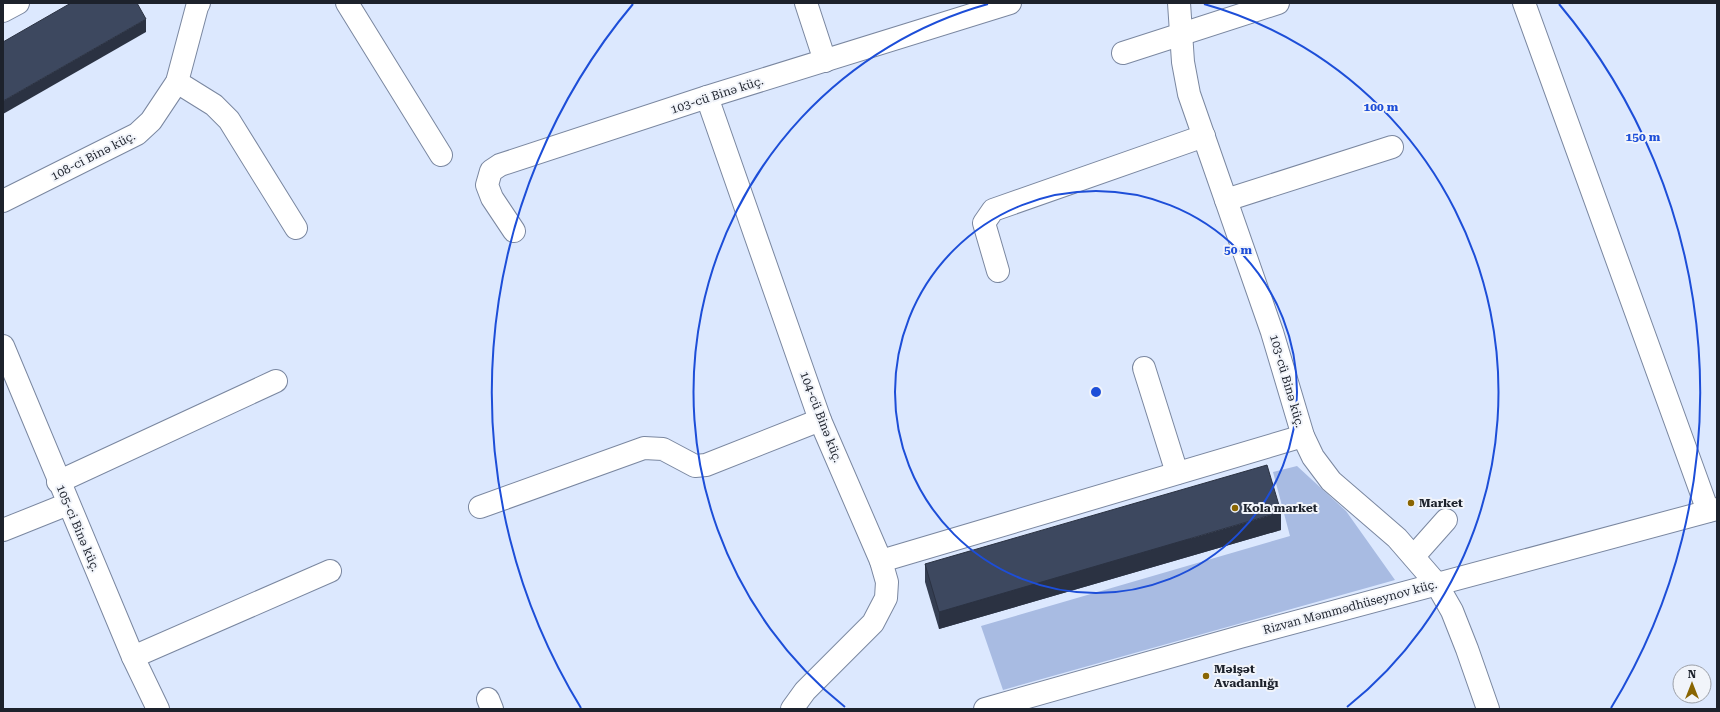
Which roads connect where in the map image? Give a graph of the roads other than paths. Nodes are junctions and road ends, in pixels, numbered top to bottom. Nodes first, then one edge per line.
1 (18, 3) edge
2 (199, 3) edge
3 (347, 3) edge
4 (806, 3) edge
5 (1010, 3) edge
6 (1179, 3) edge
7 (1278, 3) edge
8 (1524, 3) edge
9 (3, 11) edge
10 (1181, 35) junction
11 (1123, 53) dead end
12 (825, 61) junction
13 (177, 82) junction
14 (707, 97) junction
15 (1204, 136) junction
16 (1392, 147) dead end
17 (442, 155) dead end
18 (1226, 200) junction
19 (3, 201) edge
20 (296, 228) dead end
21 (514, 232) dead end
22 (998, 271) dead end
23 (3, 346) edge
24 (1144, 368) dead end
25 (276, 381) dead end
26 (820, 420) junction
27 (1303, 436) junction
28 (1177, 473) junction
29 (58, 482) junction
30 (68, 504) junction
31 (480, 507) dead end
32 (1713, 510) edge
33 (1446, 520) dead end
34 (3, 530) edge
35 (1414, 556) junction
36 (881, 561) junction
37 (330, 571) dead end
38 (1436, 583) junction
39 (133, 657) junction
40 (158, 709) edge
41 (792, 709) edge
42 (987, 709) edge
43 (1488, 709) edge

1 - 9 street
2 - 13 street, 108-ci Binə küç.
3 - 17 street
4 - 12 street
5 - 12 street, 103-cü Binə küç.
6 - 10 street, 103-cü Binə küç.
7 - 10 street
8 - 32 street
10 - 11 street
10 - 15 street, 103-cü Binə küç.
12 - 14 street, 103-cü Binə küç.
13 - 19 street, 108-ci Binə küç.
13 - 20 street
14 - 21 street, 103-cü Binə küç.
14 - 26 street, 104-cü Binə küç.
15 - 18 street, 103-cü Binə küç.
15 - 22 street
16 - 18 street
18 - 27 street, 103-cü Binə küç.
23 - 29 street, 105-ci Binə küç.
24 - 28 street
25 - 29 street
26 - 31 street
26 - 36 street, 104-cü Binə küç.
27 - 28 street
27 - 35 street, 103-cü Binə küç.
28 - 36 street
29 - 30 street, 105-ci Binə küç.
30 - 34 street
30 - 39 street, 105-ci Binə küç.
32 - 38 street, Rizvan Məmmədhüseynov küç.
33 - 35 street
35 - 38 street, 103-cü Binə küç.
36 - 41 street, 104-cü Binə küç.
37 - 39 street
38 - 42 street, Rizvan Məmmədhüseynov küç.
38 - 43 street, 103-cü Binə küç.
39 - 40 street, 105-ci Binə küç.

